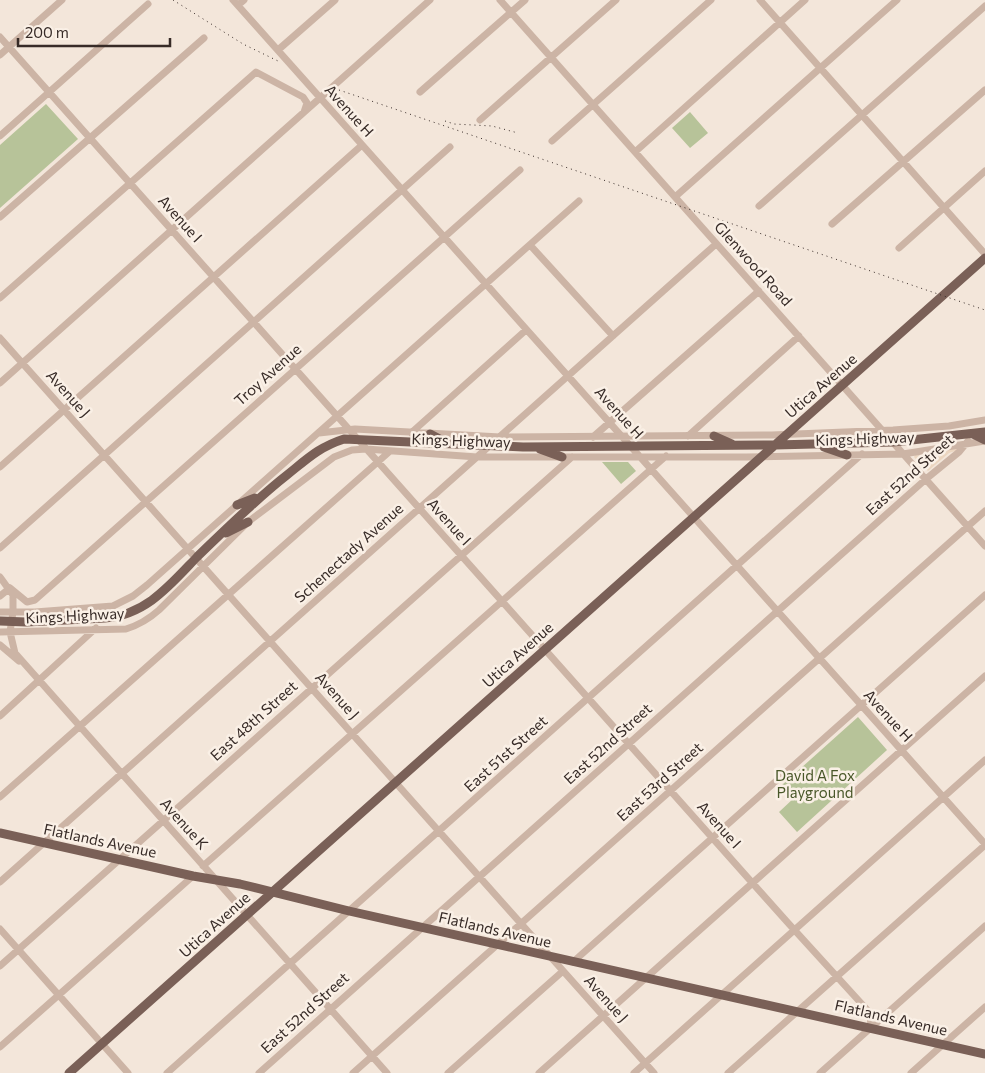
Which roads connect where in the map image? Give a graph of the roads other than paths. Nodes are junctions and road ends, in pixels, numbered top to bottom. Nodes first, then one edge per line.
1 (62, 0) edge
2 (244, 0) edge
3 (335, 0) edge
4 (430, 0) edge
5 (500, 0) edge
6 (525, 0) edge
7 (616, 0) edge
8 (711, 0) edge
9 (760, 0) edge
10 (805, 0) edge
11 (897, 0) edge
12 (235, 3) edge
13 (148, 4) dead end
14 (985, 6) edge
15 (511, 13) junction
16 (780, 23) junction
17 (0, 37) edge
18 (204, 38) dead end
19 (9, 47) junction
20 (278, 50) junction
21 (0, 55) edge
22 (551, 58) junction
23 (820, 68) junction
24 (297, 85) junction
25 (985, 90) edge
26 (49, 92) junction
27 (420, 92) dead end
28 (320, 99) junction
29 (593, 105) junction
30 (304, 112) junction
31 (862, 115) junction
32 (480, 120) dead end
33 (0, 136) edge
34 (89, 138) junction
35 (552, 141) dead end
36 (362, 145) junction
37 (450, 147) dead end
38 (635, 152) junction
39 (904, 162) junction
40 (520, 170) dead end
41 (985, 171) edge
42 (130, 183) junction
43 (402, 190) junction
44 (675, 197) junction
45 (579, 201) dead end
46 (759, 206) dead end
47 (944, 207) junction
48 (0, 217) edge
49 (832, 224) dead end
50 (172, 230) junction
51 (444, 237) junction
52 (716, 244) junction
53 (530, 245) junction
54 (899, 248) dead end
55 (985, 254) edge
56 (985, 258) edge
57 (214, 277) junction
58 (486, 284) junction
59 (759, 291) junction
60 (0, 298) edge
61 (254, 322) junction
62 (526, 330) junction
63 (613, 336) junction
64 (799, 336) junction
65 (0, 338) edge
66 (22, 363) junction
67 (296, 369) junction
68 (568, 377) junction
69 (0, 382) edge
70 (842, 385) junction
71 (64, 410) junction
72 (337, 416) junction
73 (985, 420) edge
74 (609, 423) junction
75 (349, 430) junction
76 (883, 431) junction
77 (411, 432) junction
78 (985, 432) edge
79 (318, 433) junction
80 (430, 434) junction
81 (787, 434) junction
82 (973, 434) junction
83 (688, 436) junction
84 (714, 436) junction
85 (500, 437) junction
86 (593, 437) junction
87 (621, 437) junction
88 (357, 439) junction
89 (985, 440) edge
90 (893, 442) junction
91 (966, 443) junction
92 (816, 444) junction
93 (449, 445) junction
94 (734, 445) junction
95 (775, 445) junction
96 (490, 446) junction
97 (630, 446) junction
98 (532, 447) junction
99 (366, 449) junction
100 (389, 452) junction
101 (862, 454) junction
102 (903, 454) junction
103 (104, 455) junction
104 (847, 455) junction
105 (638, 456) junction
106 (666, 456) junction
107 (762, 456) junction
108 (477, 457) junction
109 (567, 457) junction
110 (378, 462) junction
111 (0, 467) edge
112 (650, 469) junction
113 (926, 479) junction
114 (262, 495) junction
115 (146, 502) junction
116 (237, 505) junction
117 (419, 509) junction
118 (985, 511) edge
119 (693, 518) junction
120 (248, 522) junction
121 (968, 526) junction
122 (219, 536) junction
123 (985, 546) edge
124 (0, 548) edge
125 (187, 549) junction
126 (461, 556) junction
127 (196, 559) junction
128 (203, 566) junction
129 (737, 567) junction
130 (0, 577) edge
131 (10, 588) junction
132 (228, 594) junction
133 (985, 595) edge
134 (0, 596) edge
135 (35, 600) junction
136 (501, 601) junction
137 (0, 612) edge
138 (35, 612) junction
139 (777, 612) junction
140 (12, 617) junction
141 (0, 621) edge
142 (96, 628) junction
143 (0, 632) edge
144 (10, 632) junction
145 (270, 642) junction
146 (0, 646) edge
147 (545, 650) junction
148 (819, 659) junction
149 (25, 665) junction
150 (985, 676) edge
151 (39, 682) junction
152 (312, 689) junction
153 (588, 699) junction
154 (861, 706) junction
155 (0, 716) edge
156 (79, 727) junction
157 (352, 734) junction
158 (628, 744) junction
159 (901, 751) junction
160 (985, 760) edge
161 (121, 774) junction
162 (395, 783) junction
163 (670, 791) junction
164 (0, 798) edge
165 (943, 798) junction
166 (163, 821) junction
167 (439, 832) junction
168 (0, 833) edge
169 (712, 838) junction
170 (44, 843) junction
171 (985, 844) edge
172 (120, 860) junction
173 (203, 866) junction
174 (193, 876) junction
175 (479, 877) junction
176 (215, 879) junction
177 (0, 882) edge
178 (752, 883) junction
179 (271, 893) junction
180 (349, 911) junction
181 (246, 916) junction
182 (521, 924) junction
183 (985, 926) edge
184 (422, 928) junction
185 (0, 929) edge
186 (794, 930) junction
187 (498, 944) junction
188 (18, 950) junction
189 (549, 956) junction
190 (573, 962) junction
191 (290, 964) junction
192 (0, 966) edge
193 (562, 971) junction
194 (837, 977) junction
195 (646, 978) junction
196 (59, 995) junction
197 (721, 995) junction
198 (985, 1007) edge
199 (330, 1009) junction
200 (798, 1011) junction
201 (603, 1016) junction
202 (871, 1028) junction
203 (102, 1044) junction
204 (944, 1044) junction
205 (0, 1047) edge
206 (985, 1054) edge
207 (372, 1056) junction
208 (645, 1063) junction
209 (69, 1073) edge
210 (128, 1073) edge
211 (167, 1073) edge
212 (259, 1073) edge
213 (353, 1073) edge
214 (387, 1073) edge
215 (448, 1073) edge
216 (539, 1073) edge
217 (634, 1073) edge
218 (654, 1073) edge
219 (728, 1073) edge
220 (820, 1073) edge
221 (911, 1073) edge

1 - 19 street
2 - 12 street
3 - 20 street
4 - 28 street
5 - 15 street, Glenwood Road
6 - 15 street
7 - 22 street
8 - 29 street
9 - 16 street
10 - 16 street
11 - 23 street
12 - 20 street, Avenue H
13 - 26 street
14 - 31 street
15 - 22 street, Glenwood Road
15 - 27 street
16 - 23 street
16 - 38 street
17 - 19 street, Avenue I
18 - 34 street
19 - 21 street
19 - 26 street, Avenue I
20 - 24 street, Avenue H
22 - 29 street, Glenwood Road
22 - 32 street
23 - 31 street
23 - 44 street
24 - 28 street, Avenue H
24 - 30 street
24 - 42 street
25 - 39 street
26 - 33 street
26 - 34 street, Avenue I
28 - 30 street
28 - 36 street, Avenue H
29 - 35 street
29 - 38 street, Glenwood Road
30 - 50 street
31 - 39 street
31 - 46 street
34 - 42 street, Avenue I
34 - 48 street
36 - 43 street, Avenue H
36 - 57 street
37 - 43 street
38 - 44 street, Glenwood Road
39 - 47 street
39 - 49 street
40 - 51 street, Troy Avenue
41 - 47 street
42 - 50 street, Avenue I
42 - 60 street
43 - 51 street, Avenue H
43 - 61 street
44 - 52 street, Glenwood Road
45 - 53 street
47 - 54 street
47 - 55 street
50 - 57 street, Avenue I
50 - 66 street
51 - 58 street, Avenue H
51 - 67 street, Troy Avenue
52 - 59 street, Glenwood Road
52 - 63 street, Schenectady Avenue
53 - 58 street
53 - 63 street
56 - 70 main road, Utica Avenue
57 - 61 street, Avenue I
57 - 71 street
58 - 62 street, Avenue H
58 - 72 street
59 - 64 street, Glenwood Road
59 - 74 street
61 - 67 street, Avenue I
61 - 103 street
62 - 68 street, Avenue H
62 - 77 street
63 - 68 street, Schenectady Avenue
64 - 70 street, Glenwood Road
64 - 83 street
65 - 66 street, Avenue J
66 - 69 street
66 - 71 street, Avenue J
67 - 72 street, Avenue I
67 - 115 street, Troy Avenue
68 - 74 street, Avenue H
68 - 85 street, Schenectady Avenue
70 - 76 street, Glenwood Road
70 - 81 main road, Utica Avenue
71 - 103 street, Avenue J
71 - 111 street
72 - 75 street, Avenue I
72 - 79 street
73 - 76 street, Kings Highway
74 - 86 street
74 - 87 street, Avenue H
75 - 77 street, Kings Highway
75 - 79 street, Kings Highway
75 - 88 street, Avenue I
76 - 81 street, Kings Highway
76 - 90 street, Glenwood Road
77 - 80 street, Kings Highway
78 - 82 main road, Kings Highway
79 - 116 street, Kings Highway
80 - 85 street, Kings Highway
80 - 93 main road
81 - 84 street, Kings Highway
81 - 95 main road, Utica Avenue
82 - 89 main road
82 - 90 main road, Kings Highway
82 - 91 street, East 52nd Street
83 - 84 street, Kings Highway
83 - 87 street, Kings Highway
84 - 94 main road
85 - 86 street, Kings Highway
85 - 96 street, Schenectady Avenue
86 - 87 street, Kings Highway
87 - 97 street, Avenue H
88 - 93 main road, Kings Highway
88 - 99 street, Avenue I
88 - 114 main road, Kings Highway
89 - 91 street, Kings Highway
90 - 92 main road, Kings Highway
90 - 102 street, Glenwood Road
91 - 102 street, Kings Highway
91 - 113 street, East 52nd Street
92 - 95 main road, Kings Highway
92 - 104 main road
93 - 96 main road, Kings Highway
94 - 95 main road, Kings Highway
94 - 97 main road, Kings Highway
95 - 107 main road, Utica Avenue
96 - 98 main road, Kings Highway
96 - 108 street, Schenectady Avenue
97 - 98 main road, Kings Highway
97 - 105 street, Avenue H
98 - 109 main road
99 - 100 street, Kings Highway
99 - 110 street, Avenue I
99 - 120 street, Kings Highway
100 - 108 street, Kings Highway
100 - 110 street
101 - 102 street, Kings Highway
101 - 104 street, Kings Highway
101 - 129 street, East 51st Street
102 - 113 street, Glenwood Road
103 - 115 street, Avenue J
103 - 124 street
104 - 107 street, Kings Highway
105 - 106 street, Kings Highway
105 - 109 street, Kings Highway
105 - 112 street, Avenue H
106 - 107 street, Kings Highway
106 - 112 street
107 - 119 main road, Utica Avenue
108 - 109 street, Kings Highway
108 - 117 street, Schenectady Avenue
109 - 126 street, East 48th Street
110 - 117 street, Avenue I
110 - 132 street
112 - 119 street, Avenue H
112 - 136 street
113 - 121 street, Glenwood Road
113 - 139 street, East 52nd Street
114 - 116 main road
114 - 122 main road, Kings Highway
115 - 125 street, Avenue J
115 - 135 street, Troy Avenue
116 - 125 street, Kings Highway
117 - 126 street, Avenue I
117 - 145 street, Schenectady Avenue
118 - 121 street, East 53rd Street
119 - 129 street, Avenue H
119 - 147 main road, Utica Avenue
120 - 122 main road
120 - 128 street, Kings Highway
121 - 123 street, Glenwood Road
121 - 148 street, East 53rd Street
122 - 127 main road, Kings Highway
125 - 127 street, Avenue J
125 - 138 street, Kings Highway
126 - 136 street, Avenue I
126 - 152 street, East 48th Street
127 - 128 street, Avenue J
127 - 140 main road, Kings Highway
128 - 132 street, Avenue J
128 - 142 street, Kings Highway
129 - 139 street, Avenue H
129 - 153 street, East 51st Street
130 - 131 street
131 - 134 street
131 - 135 street
131 - 140 street, Avenue K
132 - 145 street, Avenue J
132 - 156 street
133 - 154 street
135 - 138 street
136 - 147 street, Avenue I
136 - 157 street
137 - 140 street, Kings Highway
138 - 140 street, Kings Highway
139 - 148 street, Avenue H
139 - 158 street, East 52nd Street
140 - 141 main road, Kings Highway
140 - 144 street, Avenue K
142 - 144 street, Kings Highway
142 - 151 street
143 - 144 street, Kings Highway
144 - 149 street, Avenue K
145 - 152 street, Avenue J
145 - 161 street, Schenectady Avenue
146 - 149 street
147 - 153 street, Avenue I
147 - 162 main road, Utica Avenue
148 - 154 street, Avenue H
148 - 163 street, East 53rd Street
149 - 151 street, Avenue K
150 - 159 street
151 - 155 street
151 - 156 street, Avenue K
152 - 157 street, Avenue J
152 - 166 street, East 48th Street
153 - 158 street, Avenue I
153 - 167 street, East 51st Street
154 - 159 street, Avenue H
154 - 169 street
156 - 161 street, Avenue K
156 - 164 street
157 - 162 street, Avenue J
157 - 173 street
158 - 163 street, Avenue I
158 - 175 street, East 52nd Street
159 - 165 street, Avenue H
159 - 178 street
160 - 165 street
161 - 166 street, Avenue K
161 - 170 street, Schenectady Avenue
162 - 167 street, Avenue J
162 - 179 main road, Utica Avenue
163 - 169 street, Avenue I
163 - 182 street, East 53rd Street
165 - 171 street, Avenue H
165 - 186 street
166 - 172 street, East 48th Street
166 - 173 street, Avenue K
167 - 175 street, Avenue J
167 - 180 street, East 51st Street
168 - 170 main road, Flatlands Avenue
169 - 178 street, Avenue I
169 - 190 street
170 - 172 main road, Flatlands Avenue
170 - 177 street, Schenectady Avenue
171 - 194 street
172 - 174 main road, Flatlands Avenue
172 - 188 street, East 48th Street
173 - 176 street, Avenue K
174 - 176 main road, Flatlands Avenue
174 - 196 street
175 - 182 street, Avenue J
175 - 184 street, East 52nd Street
176 - 179 main road, Flatlands Avenue
176 - 181 street, Avenue K
178 - 186 street, Avenue I
178 - 195 street
179 - 180 main road, Flatlands Avenue
179 - 181 main road, Utica Avenue
180 - 184 main road, Flatlands Avenue
180 - 191 street, East 51st Street
181 - 191 street, Avenue K
181 - 203 main road, Utica Avenue
182 - 187 street, East 53rd Street
182 - 189 street, Avenue J
183 - 202 street
184 - 187 main road, Flatlands Avenue
184 - 199 street, East 52nd Street
185 - 188 street
186 - 194 street, Avenue I
186 - 197 street
187 - 189 main road, Flatlands Avenue
187 - 207 street, East 53rd Street
188 - 192 street, East 48th Street
188 - 196 street
189 - 190 main road, Flatlands Avenue
189 - 193 street, Avenue J
190 - 195 main road, Flatlands Avenue
191 - 199 street, Avenue K
191 - 211 street, East 51st Street
193 - 201 street, Avenue J
193 - 215 street
194 - 200 street
194 - 202 street, Avenue I
195 - 197 main road, Flatlands Avenue
195 - 201 street
196 - 203 street
196 - 205 street
197 - 200 main road, Flatlands Avenue
197 - 208 street
198 - 204 street
199 - 207 street, Avenue K
199 - 212 street, East 52nd Street
200 - 202 main road, Flatlands Avenue
200 - 219 street
201 - 208 street, Avenue J
201 - 216 street
202 - 204 main road, Flatlands Avenue
202 - 220 street
203 - 209 main road, Utica Avenue
203 - 210 street
204 - 206 main road, Flatlands Avenue
204 - 221 street
207 - 213 street, East 53rd Street
207 - 214 street, Avenue K
208 - 217 street
208 - 218 street, Avenue J

